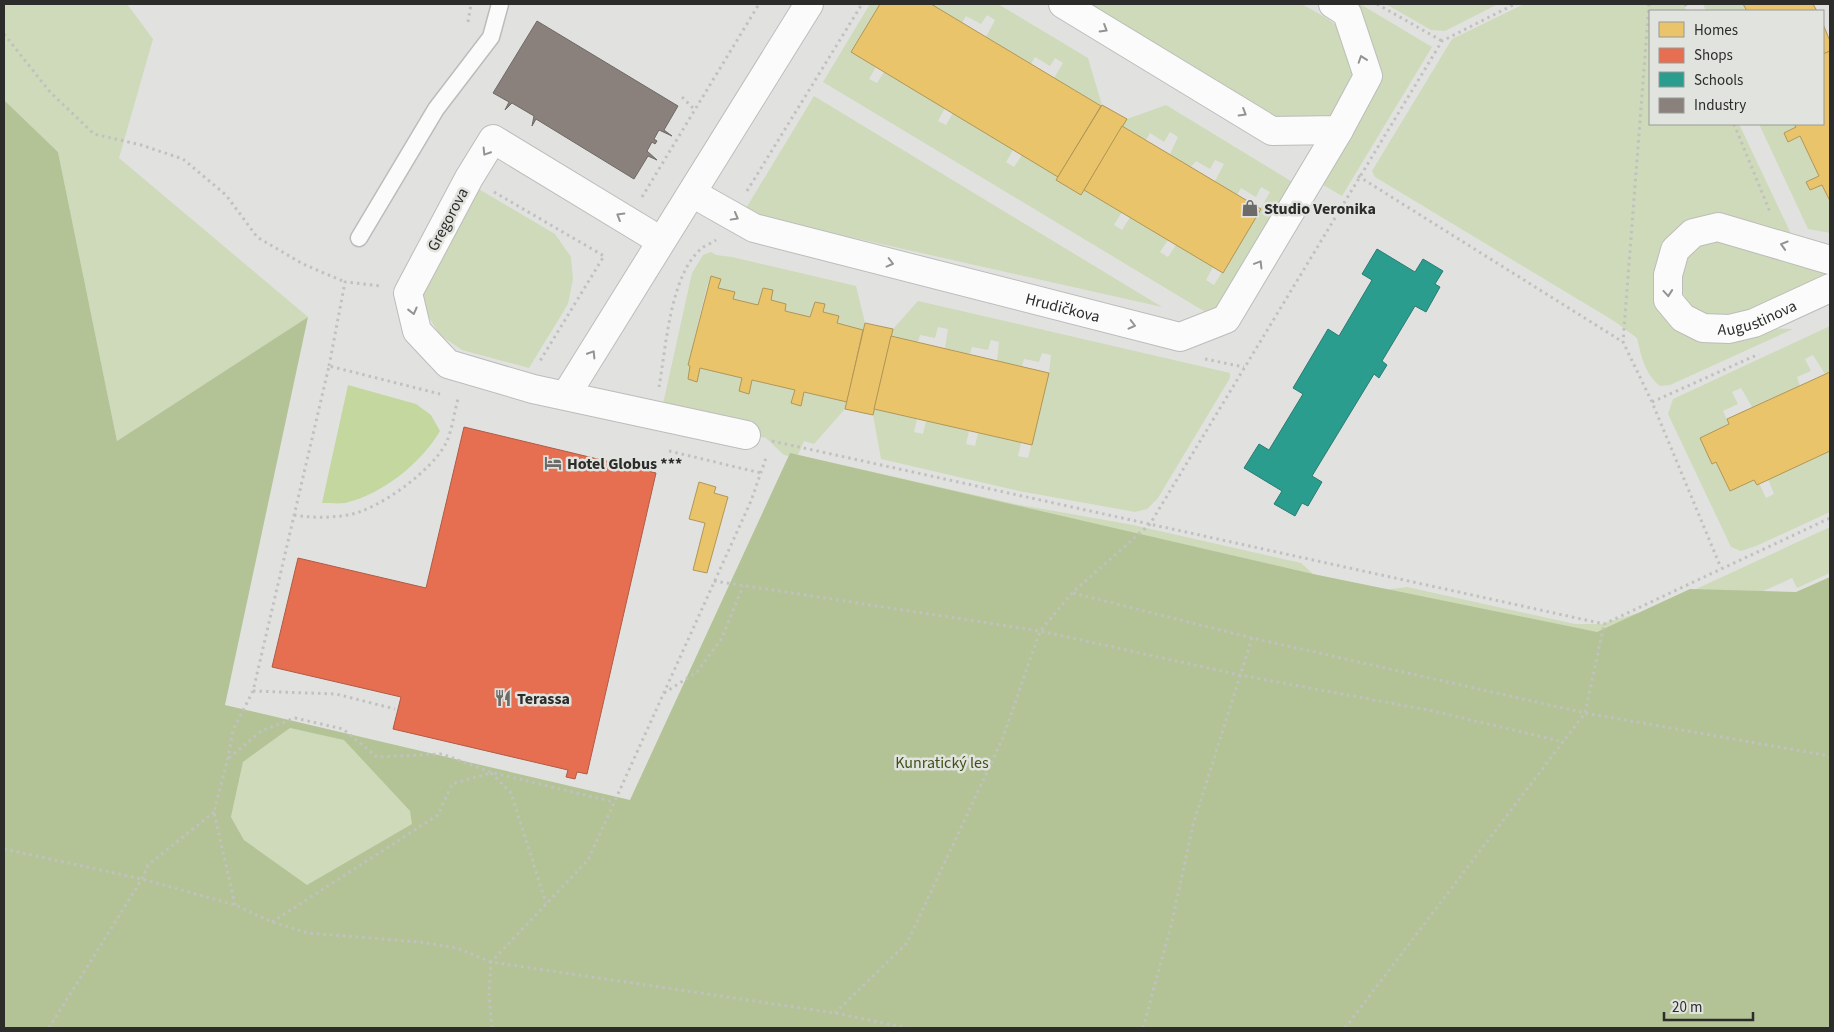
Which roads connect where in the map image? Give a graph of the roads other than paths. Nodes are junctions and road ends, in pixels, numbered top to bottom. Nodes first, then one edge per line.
1 (500, 4) edge
2 (809, 4) edge
3 (1063, 4) edge
4 (1332, 4) edge
5 (1339, 130) junction
6 (692, 194) junction
7 (359, 238) dead end
8 (662, 241) junction
9 (1830, 260) edge
10 (1830, 288) edge
11 (566, 395) junction
12 (746, 435) dead end

1 - 7 lane
2 - 6 street
3 -> 5 street
5 -> 4 street, Hrudičkova
6 -> 5 street, Hrudičkova
6 - 8 street
11 -> 8 street
8 -> 11 street, Gregorova
9 -> 10 street, Augustinova
11 - 12 street, Gregorova

